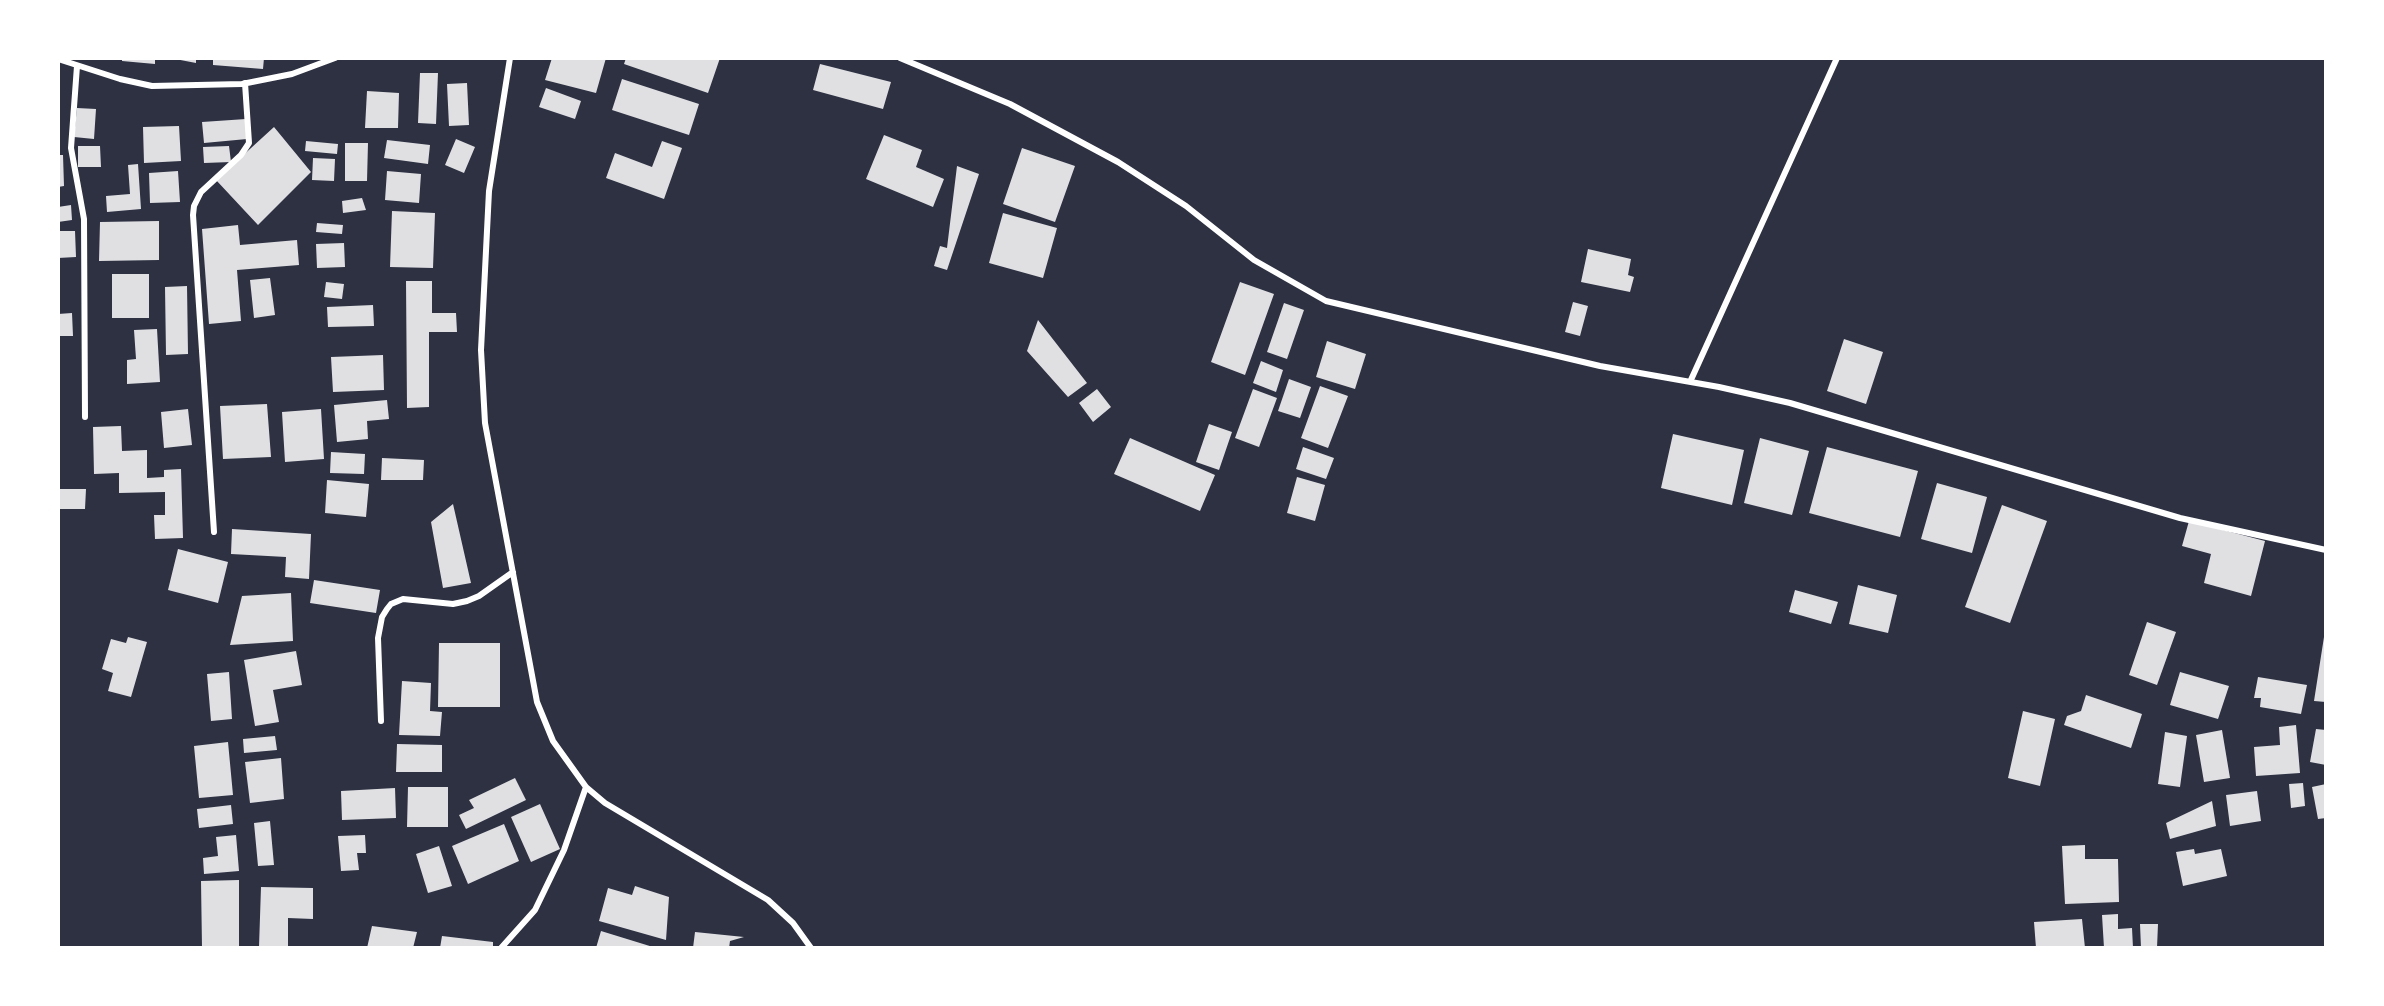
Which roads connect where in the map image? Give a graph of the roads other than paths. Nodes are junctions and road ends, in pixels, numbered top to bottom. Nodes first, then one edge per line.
1 (334, 58) edge
2 (510, 58) edge
3 (900, 58) edge
4 (1837, 58) edge
5 (58, 59) edge
6 (77, 66) junction
7 (245, 83) junction
8 (1690, 382) junction
9 (86, 417) dead end
10 (214, 532) dead end
11 (2325, 550) edge
12 (513, 572) junction
13 (381, 720) dead end
14 (586, 787) junction
15 (501, 948) edge
16 (811, 948) edge

1 - 7 street
2 - 12 street
3 - 8 street
4 - 8 street
5 - 6 street
6 - 7 street
6 - 9 street
7 - 10 street
8 - 11 street
12 - 13 street
12 - 14 street
14 - 15 street
14 - 16 street

